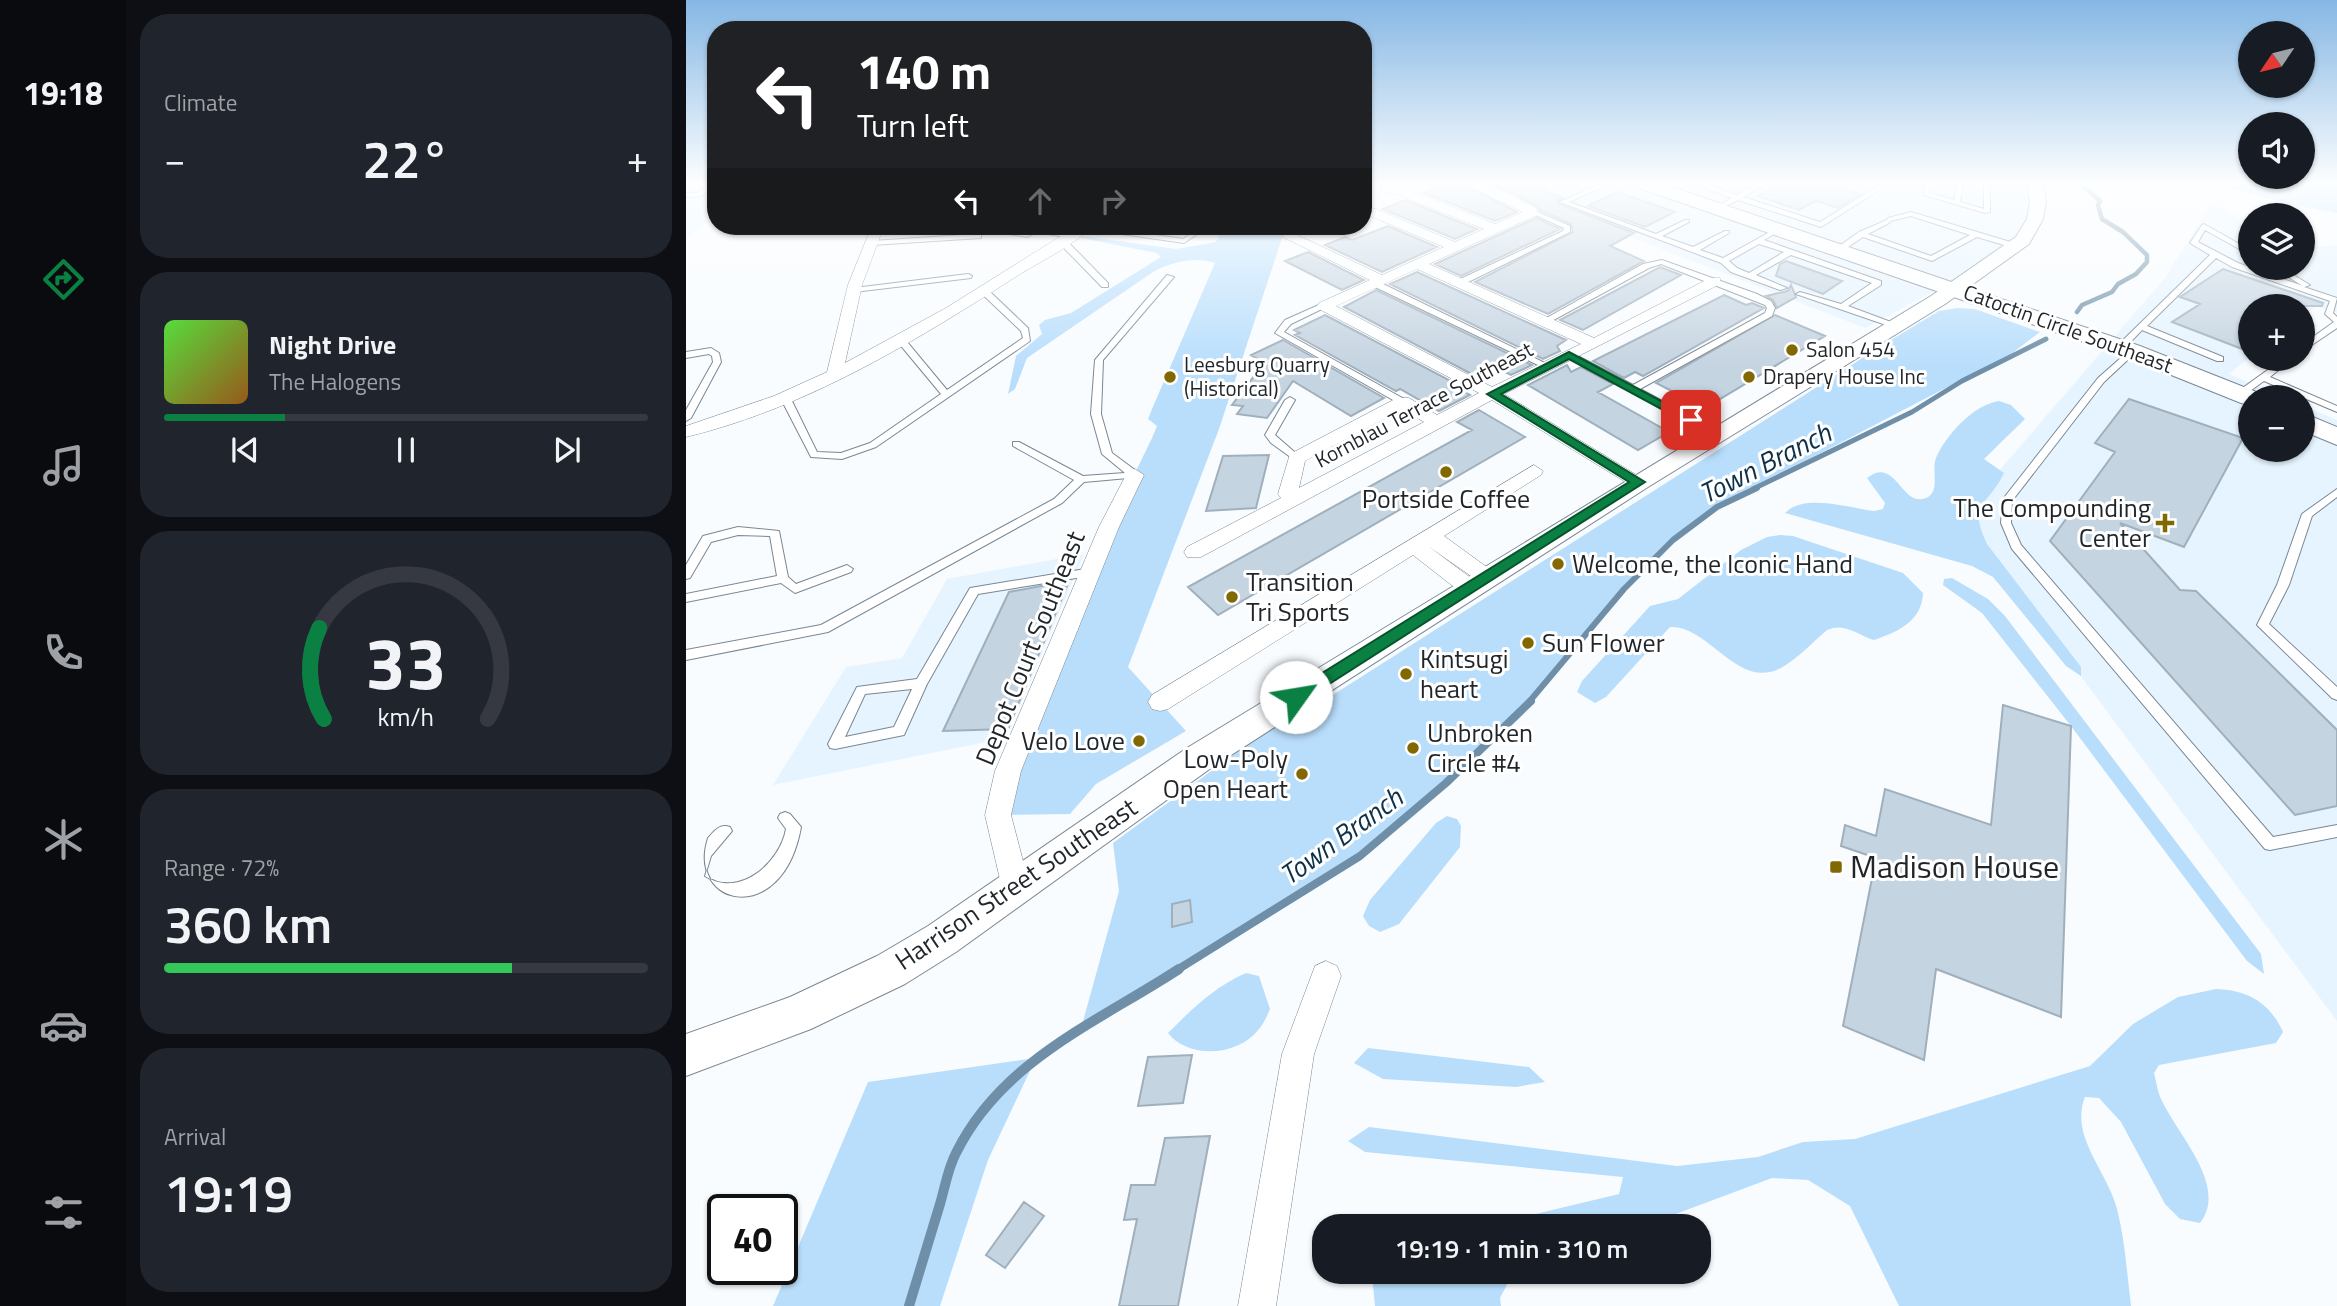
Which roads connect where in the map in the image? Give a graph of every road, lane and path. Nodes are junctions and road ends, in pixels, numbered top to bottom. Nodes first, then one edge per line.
1 (871, 245) edge
2 (1054, 245) edge
3 (1084, 245) edge
4 (1306, 245) edge
5 (1450, 245) edge
6 (1460, 245) edge
7 (1539, 245) edge
8 (1681, 245) edge
9 (1703, 245) edge
10 (1752, 245) edge
11 (1770, 245) edge
12 (1827, 245) edge
13 (1847, 245) edge
14 (1893, 245) edge
15 (1957, 245) edge
16 (2011, 245) edge
17 (2198, 245) edge
18 (2014, 246) joint
19 (1455, 247) junction
20 (1839, 249) junction
21 (1694, 250) junction
22 (1790, 252) junction
23 (2215, 254) junction
24 (1724, 261) junction
25 (1417, 264) junction
26 (1754, 274) junction
27 (968, 276) dead end
28 (1170, 277) dead end
29 (2298, 280) edge
30 (1715, 281) junction
31 (1378, 282) junction
32 (1459, 283) junction
33 (1105, 285) dead end
34 (1784, 287) dead end
35 (983, 289) junction
36 (1955, 289) junction
37 (854, 290) junction
38 (2334, 300) junction
39 (1324, 306) junction
40 (1843, 306) junction
41 (1545, 321) junction
42 (2337, 323) edge
43 (1895, 326) junction
44 (2141, 327) junction
45 (900, 339) junction
46 (2315, 339) edge
47 (1594, 344) junction
48 (2127, 349) junction
49 (686, 355) edge
50 (1569, 355) junction
51 (2220, 359) dead end
52 (1545, 365) junction
53 (2271, 371) edge
54 (835, 374) junction
55 (2263, 377) junction
56 (2255, 385) edge
57 (1633, 389) junction
58 (2238, 393) edge
59 (1493, 394) junction
60 (946, 395) junction
61 (785, 397) junction
62 (1290, 400) dead end
63 (1403, 402) junction
64 (2337, 409) edge
65 (686, 418) edge
66 (1691, 420) dead end
67 (1438, 423) junction
68 (2315, 427) edge
69 (686, 432) edge
70 (2337, 437) edge
71 (1016, 444) dead end
72 (1297, 457) junction
73 (1534, 471) dead end
74 (1135, 475) junction
75 (1081, 479) junction
76 (1639, 482) junction
77 (2337, 492) edge
78 (1292, 501) junction
79 (1421, 540) junction
80 (1194, 552) dead end
81 (847, 569) dead end
82 (1091, 572) junction
83 (686, 575) edge
84 (783, 579) junction
85 (1480, 583) junction
86 (686, 598) edge
87 (686, 655) edge
88 (921, 683) junction
89 (2337, 695) edge
90 (1160, 702) dead end
91 (785, 817) dead end
92 (725, 831) dead end
93 (2337, 831) edge
94 (1016, 888) junction
95 (1326, 976) dead end
96 (686, 1055) edge
97 (1257, 1306) edge

1 - 37 street
2 - 35 street
3 - 33 lane
4 - 31 street
5 - 19 street
6 - 19 street
7 - 32 lane
8 - 21 lane
9 - 21 lane
10 - 24 lane
11 - 22 lane
12 - 20 main road, Catoctin Circle Southeast
13 - 20 lane
14 - 15 lane
16 - 18 lane
17 - 23 lane
18 - 36 street, Harrison Street Southeast
19 - 25 street
20 - 36 main road, Catoctin Circle Southeast
21 - 24 lane
22 - 26 lane
22 - 40 lane
23 - 38 lane
23 - 44 lane
24 - 26 lane
25 - 31 street
25 - 32 street
26 - 34 lane
27 - 37 lane
28 - 74 lane
29 - 38 lane
30 - 41 lane
30 - 47 street, Kornblau Terrace Southeast
30 - 57 lane
31 - 39 street
31 - 52 lane
32 - 41 street
35 - 45 street
35 - 60 lane
36 - 43 street, Harrison Street Southeast
36 - 48 main road, Catoctin Circle Southeast
37 - 54 street
38 - 42 lane
39 - 59 street
39 - 63 lane
40 - 40 lane
40 - 43 lane
41 - 47 street
42 - 46 lane
43 - 76 street, Harrison Street Southeast
44 - 48 lane
44 - 51 lane
45 - 54 street
45 - 60 lane
47 - 50 street, Kornblau Terrace Southeast
48 - 58 main road, Catoctin Circle Southeast
48 - 93 lane
49 - 65 lane
50 - 52 street, Kornblau Terrace Southeast
50 - 57 lane
52 - 59 street, Kornblau Terrace Southeast
53 - 55 lane
54 - 61 street
55 - 56 lane
55 - 64 lane
57 - 66 lane
59 - 67 street, Kornblau Terrace Southeast
59 - 76 street
60 - 61 lane
61 - 69 street
62 - 72 lane
63 - 67 street
63 - 72 street
67 - 78 street, Kornblau Terrace Southeast
68 - 70 main road
71 - 75 lane
72 - 78 street
73 - 79 street
74 - 75 lane
74 - 82 street, Depot Court Southeast
75 - 87 lane
76 - 85 street, Harrison Street Southeast
77 - 89 lane
78 - 80 street, Kornblau Terrace Southeast
79 - 85 street
79 - 90 street
81 - 84 lane
82 - 88 lane
82 - 94 street, Depot Court Southeast
83 - 84 lane
84 - 86 lane
85 - 94 street, Harrison Street Southeast
88 - 88 lane
91 - 92 lane
94 - 96 street, Harrison Street Southeast
95 - 97 street

